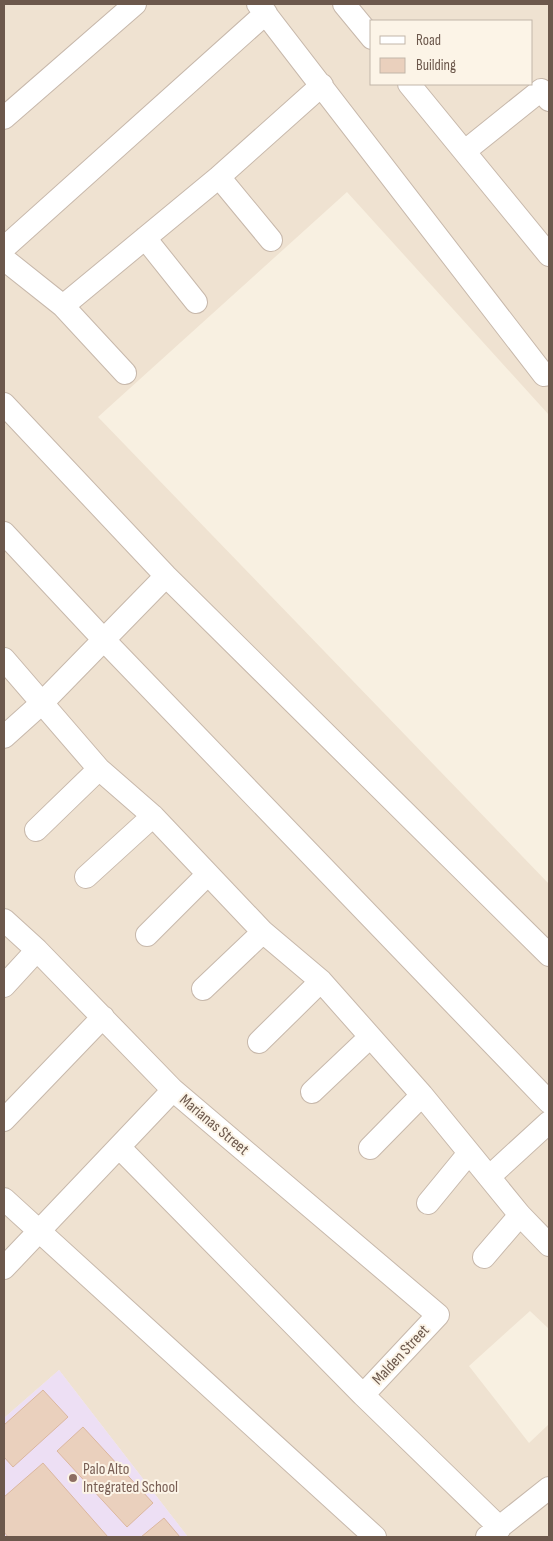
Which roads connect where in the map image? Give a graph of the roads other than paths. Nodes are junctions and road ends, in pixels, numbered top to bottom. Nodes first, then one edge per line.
1 (135, 4) edge
2 (344, 4) edge
3 (262, 9) edge
4 (370, 36) edge
5 (322, 85) junction
6 (410, 85) edge
7 (547, 92) edge
8 (4, 118) edge
9 (465, 152) junction
10 (219, 177) junction
11 (145, 238) junction
12 (271, 240) dead end
13 (4, 248) edge
14 (549, 255) edge
15 (4, 259) edge
16 (196, 302) dead end
17 (63, 306) junction
18 (125, 373) dead end
19 (544, 375) dead end
20 (4, 404) edge
21 (4, 533) edge
22 (166, 576) junction
23 (104, 640) junction
24 (4, 659) edge
25 (43, 702) junction
26 (4, 737) edge
27 (100, 768) junction
28 (153, 816) junction
29 (36, 830) dead end
30 (208, 874) junction
31 (86, 876) dead end
32 (4, 920) edge
33 (262, 932) junction
34 (147, 935) dead end
35 (37, 950) junction
36 (549, 955) edge
37 (320, 981) junction
38 (4, 986) edge
39 (203, 989) dead end
40 (103, 1016) junction
41 (370, 1037) junction
42 (259, 1042) dead end
43 (173, 1090) junction
44 (312, 1092) dead end
45 (422, 1095) junction
46 (549, 1102) edge
47 (4, 1120) edge
48 (549, 1122) edge
49 (120, 1148) junction
50 (370, 1148) dead end
51 (469, 1153) junction
52 (489, 1177) junction
53 (4, 1198) edge
54 (428, 1203) dead end
55 (520, 1215) junction
56 (38, 1229) junction
57 (549, 1245) edge
58 (484, 1257) dead end
59 (4, 1268) edge
60 (438, 1315) joint
61 (364, 1395) junction
62 (549, 1488) edge
63 (493, 1532) edge
64 (375, 1537) edge

1 - 8 street
2 - 4 street
3 - 5 street
3 - 13 street
5 - 10 street
5 - 19 street
6 - 9 street
7 - 9 street
9 - 14 street
10 - 11 street
10 - 12 street
11 - 16 street
11 - 17 street
15 - 17 street
17 - 18 street
20 - 22 street
21 - 23 street
22 - 23 street
22 - 36 street
23 - 25 street
23 - 46 street
24 - 25 street
25 - 26 street
25 - 27 street
27 - 28 street
27 - 29 street
28 - 30 street
28 - 31 street
30 - 33 street
30 - 34 street
32 - 35 street, Marianas Street
33 - 37 street
33 - 39 street
35 - 38 street
35 - 40 street, Marianas Street
37 - 41 street
37 - 42 street
40 - 43 street, Marianas Street
40 - 47 street
41 - 44 street
41 - 45 street
43 - 49 street
43 - 60 street, Marianas Street
45 - 50 street
45 - 51 street
48 - 52 street
49 - 56 street
49 - 61 street
51 - 52 street
51 - 54 street
52 - 55 street
53 - 56 street
55 - 57 street
55 - 58 street
56 - 59 street
56 - 64 street
60 - 61 street, Malden Street
61 - 63 street
62 - 63 street

